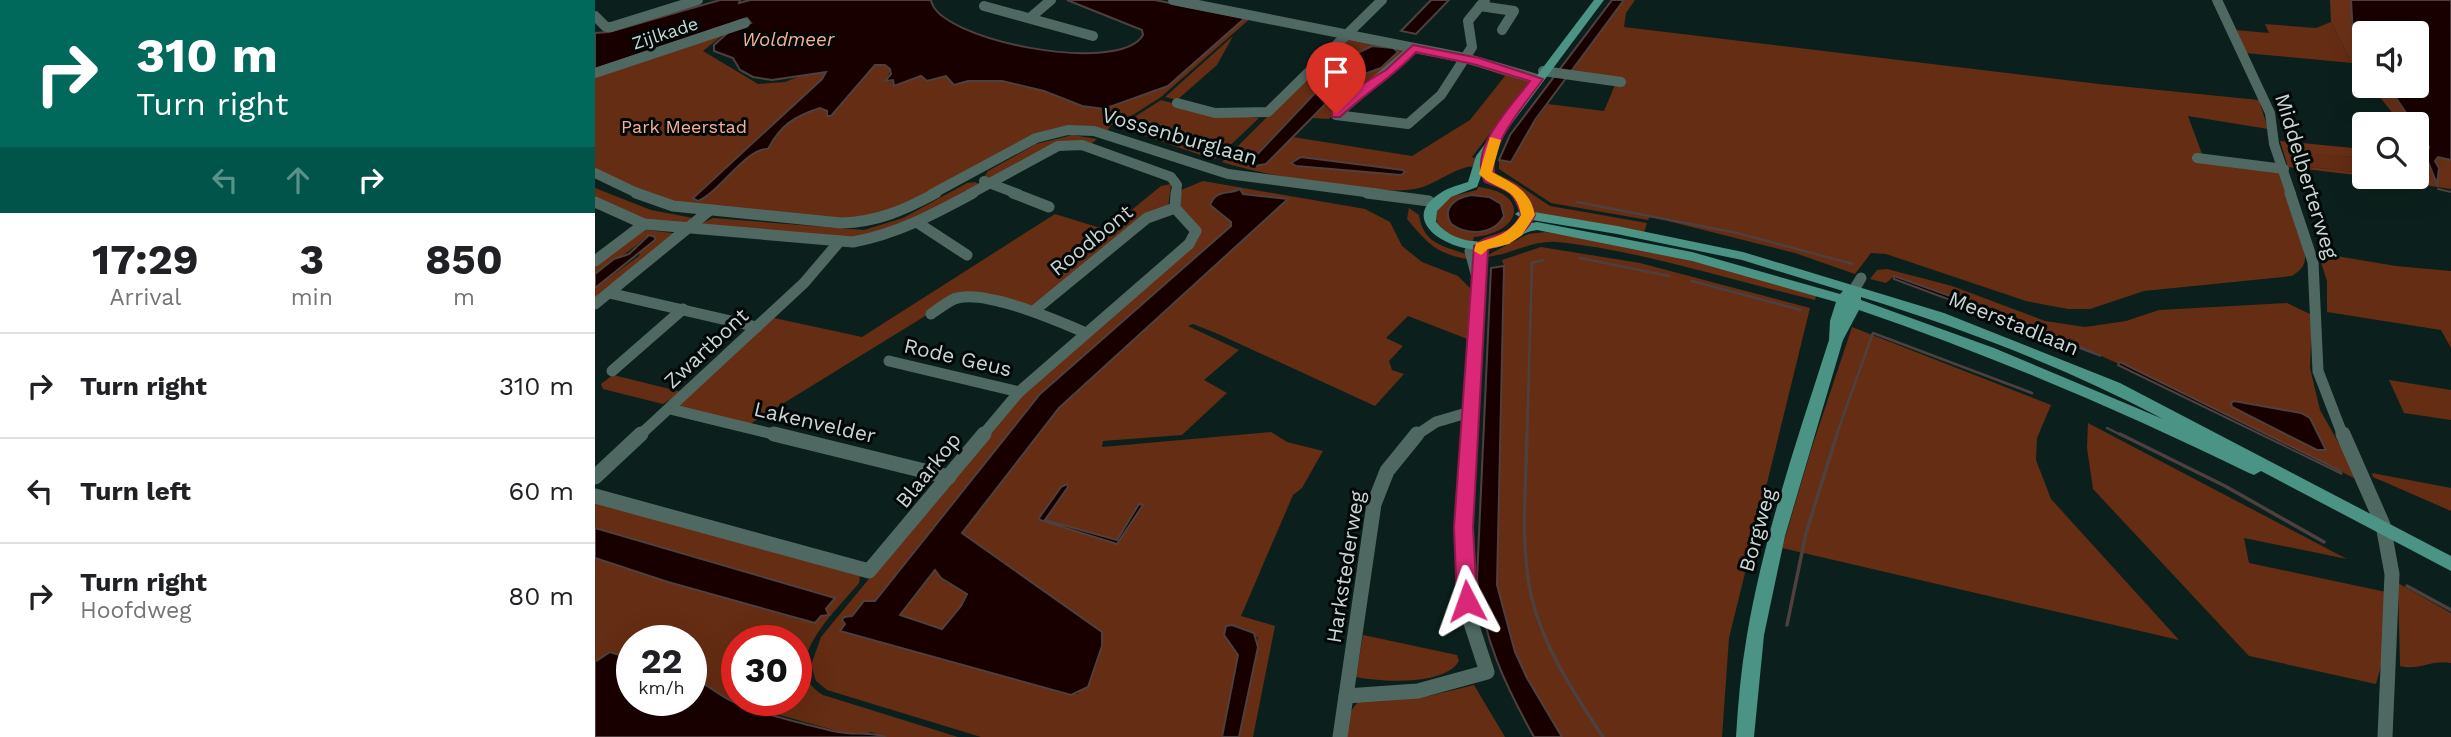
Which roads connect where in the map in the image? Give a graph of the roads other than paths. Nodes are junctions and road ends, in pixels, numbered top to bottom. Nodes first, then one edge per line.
1 (698, 0) edge
2 (1051, 0) edge
3 (1173, 0) edge
4 (1382, 0) edge
5 (1599, 0) edge
6 (2217, 0) edge
7 (1483, 3) edge
8 (984, 6) dead end
9 (595, 16) edge
10 (1031, 17) junction
11 (745, 23) dead end
12 (1502, 30) dead end
13 (1347, 34) junction
14 (1093, 36) dead end
15 (1413, 48) junction
16 (1467, 55) junction
17 (595, 73) edge
18 (1540, 75) junction
19 (1621, 82) dead end
20 (1177, 103) dead end
21 (1490, 147) junction
22 (2197, 158) dead end
23 (2284, 169) junction
24 (595, 173) edge
25 (973, 175) junction
26 (595, 182) edge
27 (987, 183) junction
28 (1473, 183) junction
29 (595, 202) edge
30 (1175, 203) junction
31 (1049, 207) dead end
32 (1427, 208) junction
33 (707, 213) junction
34 (918, 223) junction
35 (1524, 223) junction
36 (643, 224) junction
37 (689, 229) junction
38 (839, 242) junction
39 (1477, 249) junction
40 (967, 255) dead end
41 (595, 261) edge
42 (1854, 291) junction
43 (609, 293) junction
44 (595, 304) edge
45 (683, 309) junction
46 (1035, 310) junction
47 (932, 314) dead end
48 (757, 327) junction
49 (1086, 333) junction
50 (890, 361) dead end
51 (612, 371) dead end
52 (1019, 391) junction
53 (670, 409) junction
54 (1470, 412) junction
55 (595, 477) edge
56 (949, 477) junction
57 (595, 496) edge
58 (2451, 564) edge
59 (2451, 575) edge
60 (1346, 695) junction
61 (1340, 737) edge
62 (1745, 737) edge
63 (2385, 737) edge

1 - 9 street
2 - 10 street
3 - 13 street
4 - 13 street
5 - 18 main road
6 - 23 street, Middelberterweg
7 - 12 street
7 - 16 street
8 - 10 street
10 - 14 street
11 - 17 street, Zijlkade
13 - 15 street
13 - 20 street
15 - 16 street
15 - 16 street
16 - 18 street
18 - 19 street
18 - 21 main road
21 - 28 main road
21 - 35 main road
22 - 23 street
23 - 63 street, Middelberterweg
24 - 33 street, Vossenburglaan
25 - 27 street
25 - 32 street, Vossenburglaan
25 - 33 street, Vossenburglaan
26 - 33 street, Vossenburglaan
27 - 30 street, Vossenburglaan
27 - 31 street
27 - 34 street, Vossenburglaan
28 - 32 main road
28 - 35 main road
29 - 36 street, Vossenburglaan
30 - 46 street, Roodbont
30 - 49 street, Blaarkop
32 - 39 main road
33 - 37 street
34 - 38 street, Vossenburglaan
34 - 40 street
35 - 39 main road
35 - 39 main road
35 - 42 main road, Meerstadlaan
35 - 42 main road, Meerstadlaan
36 - 37 street, Vossenburglaan
36 - 41 street
37 - 38 street, Vossenburglaan
37 - 43 street
38 - 48 street, Zwartbont
39 - 54 street
42 - 58 main road, Meerstadlaan
42 - 59 main road, Meerstadlaan
42 - 62 main road, Borgweg
43 - 44 street
43 - 45 street
45 - 48 street
45 - 51 street
46 - 47 street
46 - 49 street
48 - 53 street, Zwartbont
49 - 52 street, Blaarkop
50 - 52 street, Rode Geus
52 - 56 street, Blaarkop
53 - 55 street, Zwartbont
53 - 56 street, Lakenvelder
54 - 60 street, Harkstederweg
54 - 60 street
56 - 57 street, Blaarkop
60 - 61 street, Harkstederweg

